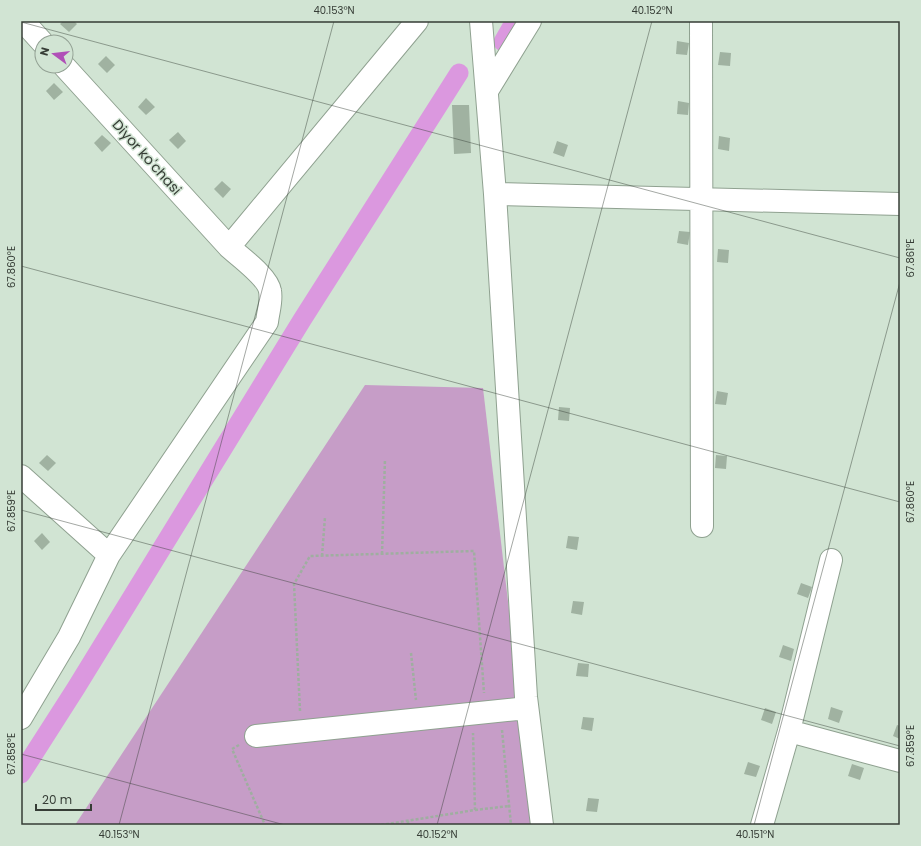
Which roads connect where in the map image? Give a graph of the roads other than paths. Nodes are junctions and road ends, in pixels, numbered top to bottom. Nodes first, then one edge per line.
1 (23, 21) edge
2 (417, 21) edge
3 (481, 21) edge
4 (530, 21) edge
5 (701, 21) edge
6 (35, 34) edge
7 (71, 74) edge
8 (486, 91) junction
9 (495, 194) junction
10 (702, 199) junction
11 (900, 204) edge
12 (229, 247) junction
13 (21, 476) edge
14 (702, 526) dead end
15 (109, 555) junction
16 (831, 560) dead end
17 (527, 708) junction
18 (21, 718) edge
19 (789, 731) junction
20 (256, 736) road end
21 (900, 761) edge
22 (542, 825) edge
23 (762, 825) edge

1 - 6 street
2 - 12 street
3 - 8 street
4 - 8 street
5 - 10 street
7 - 12 street, Diyor ko'chasi
8 - 9 street
9 - 10 street
9 - 17 street
10 - 11 street
10 - 14 street
12 - 15 street, Diyor ko'chasi
13 - 15 street
15 - 18 street, Diyor ko'chasi
16 - 19 street
17 - 20 street
17 - 22 street
19 - 21 street
19 - 23 street

